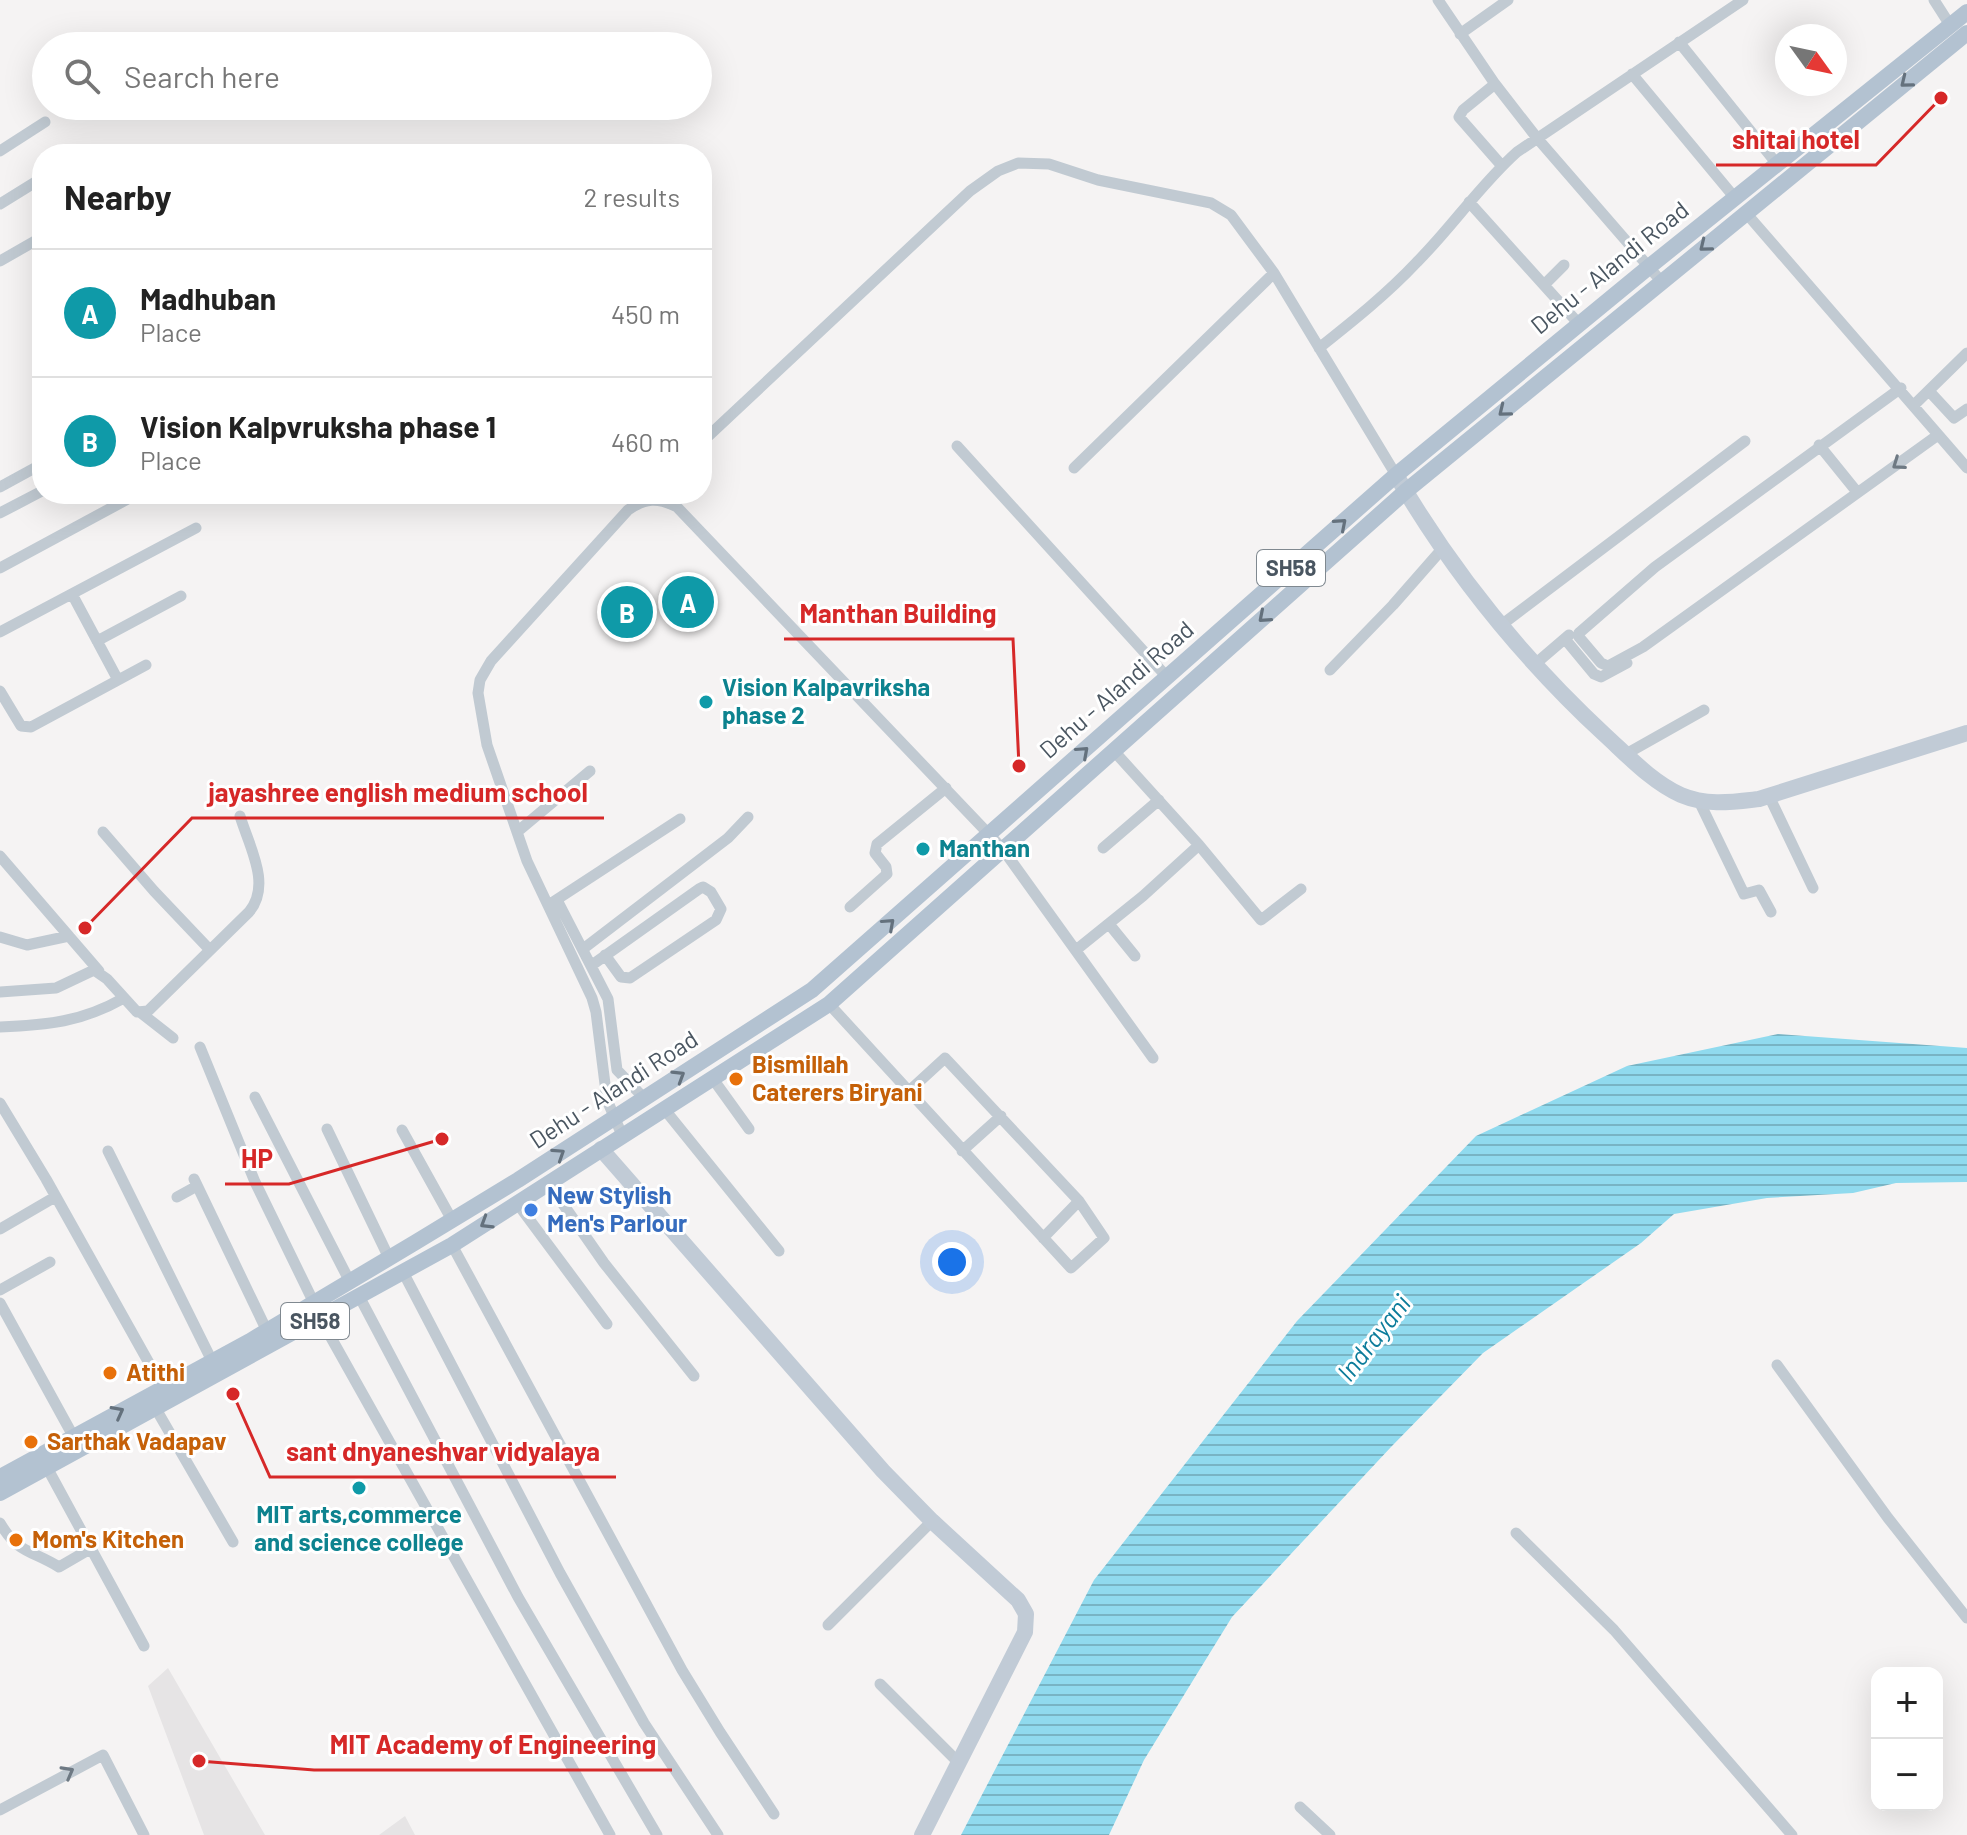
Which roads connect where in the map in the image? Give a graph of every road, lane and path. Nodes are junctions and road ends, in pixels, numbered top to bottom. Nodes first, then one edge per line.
1 (1438, 0) edge
2 (1508, 0) edge
3 (1743, 0) edge
4 (1934, 0) edge
5 (1967, 12) edge
6 (1950, 25) junction
7 (1967, 33) edge
8 (1460, 34) junction
9 (1679, 42) junction
10 (1930, 53) junction
11 (1632, 74) junction
12 (1495, 84) junction
13 (45, 122) dead end
14 (1537, 138) junction
15 (0, 151) edge
16 (1777, 164) junction
17 (1502, 166) junction
18 (32, 184) edge
19 (1735, 198) junction
20 (1469, 202) junction
21 (0, 204) edge
22 (1746, 213) junction
23 (32, 243) edge
24 (0, 261) edge
25 (1564, 265) dead end
26 (1650, 266) junction
27 (1274, 273) junction
28 (1661, 281) junction
29 (1544, 285) junction
30 (1579, 324) junction
31 (1319, 348) junction
32 (1967, 353) edge
33 (1901, 388) junction
34 (1929, 391) junction
35 (1914, 405) junction
36 (1967, 409) edge
37 (712, 433) edge
38 (1938, 435) junction
39 (1745, 441) dead end
40 (1819, 445) junction
41 (957, 446) dead end
42 (1074, 468) dead end
43 (1967, 468) edge
44 (32, 469) edge
45 (1396, 475) junction
46 (0, 487) edge
47 (1406, 491) junction
48 (1857, 492) junction
49 (32, 496) edge
50 (118, 504) edge
51 (636, 504) edge
52 (671, 504) edge
53 (0, 513) edge
54 (196, 528) dead end
55 (1443, 548) junction
56 (0, 568) edge
57 (72, 594) junction
58 (181, 596) dead end
59 (1500, 626) junction
60 (0, 632) edge
61 (97, 641) junction
62 (1643, 647) junction
63 (146, 665) dead end
64 (1534, 665) junction
65 (1330, 670) dead end
66 (1167, 677) junction
67 (118, 680) junction
68 (0, 691) edge
69 (1704, 710) dead end
70 (1967, 733) edge
71 (1113, 750) junction
72 (1626, 754) junction
73 (590, 771) dead end
74 (946, 788) junction
75 (1769, 796) junction
76 (1159, 800) junction
77 (1699, 801) junction
78 (240, 816) dead end
79 (748, 817) dead end
80 (680, 819) dead end
81 (103, 832) dead end
82 (517, 832) junction
83 (990, 834) junction
84 (1199, 845) junction
85 (1002, 848) junction
86 (1103, 848) dead end
87 (0, 856) edge
88 (1813, 888) dead end
89 (1301, 889) dead end
90 (552, 903) junction
91 (850, 907) dead end
92 (1771, 912) dead end
93 (1109, 924) junction
94 (69, 936) junction
95 (0, 937) edge
96 (583, 949) junction
97 (210, 950) junction
98 (1076, 950) junction
99 (605, 955) junction
100 (1135, 956) dead end
101 (592, 965) junction
102 (99, 971) junction
103 (0, 992) edge
104 (124, 998) junction
105 (829, 1004) junction
106 (141, 1013) junction
107 (0, 1027) edge
108 (173, 1038) dead end
109 (200, 1047) dead end
110 (1153, 1058) dead end
111 (713, 1079) junction
112 (909, 1091) junction
113 (255, 1097) dead end
114 (644, 1098) junction
115 (0, 1103) edge
116 (665, 1110) junction
117 (1001, 1116) junction
118 (613, 1118) junction
119 (327, 1129) dead end
120 (749, 1129) dead end
121 (402, 1130) dead end
122 (622, 1135) junction
123 (601, 1149) junction
124 (108, 1151) dead end
125 (962, 1151) junction
126 (549, 1184) junction
127 (55, 1197) junction
128 (177, 1197) dead end
129 (1079, 1201) junction
130 (517, 1203) junction
131 (452, 1220) junction
132 (0, 1229) edge
133 (1043, 1238) junction
134 (452, 1245) junction
135 (779, 1251) dead end
136 (389, 1258) junction
137 (50, 1262) dead end
138 (403, 1272) junction
139 (354, 1289) junction
140 (0, 1290) edge
141 (0, 1303) edge
142 (317, 1310) junction
143 (607, 1324) dead end
144 (267, 1331) junction
145 (1777, 1365) dead end
146 (215, 1368) junction
147 (694, 1376) dead end
148 (163, 1388) junction
149 (156, 1409) junction
150 (78, 1443) junction
151 (44, 1461) junction
152 (0, 1477) edge
153 (0, 1493) edge
154 (932, 1521) junction
155 (0, 1523) edge
156 (1516, 1533) dead end
157 (233, 1542) dead end
158 (90, 1549) junction
159 (1967, 1618) edge
160 (828, 1625) dead end
161 (144, 1646) dead end
162 (880, 1684) dead end
163 (959, 1763) junction
164 (1300, 1807) dead end
165 (0, 1810) edge
166 (774, 1814) dead end
167 (144, 1835) edge
168 (610, 1835) edge
169 (657, 1835) edge
170 (718, 1835) edge
171 (922, 1835) edge
172 (1330, 1835) edge
173 (1792, 1835) edge

1 - 8 street
2 - 8 street
3 - 9 street
4 - 6 street
5 - 6 main road, Dehu - Alandi Road / SH58
6 - 10 main road, Dehu - Alandi Road / SH58
7 - 10 main road, Dehu - Alandi Road / SH58
8 - 12 street
9 - 11 street
9 - 16 street
10 - 16 main road, Dehu - Alandi Road / SH58
10 -> 22 main road, Dehu - Alandi Road / SH58
11 - 14 street
11 - 19 street
12 - 14 street
12 - 17 street
13 - 15 street
14 - 17 street
14 - 26 street
16 - 19 main road, Dehu - Alandi Road / SH58
17 - 20 street
18 - 21 street
19 - 26 main road, Dehu - Alandi Road / SH58
20 - 29 street
20 - 31 street
22 -> 28 main road, Dehu - Alandi Road / SH58
22 - 33 street
23 - 24 street
25 - 29 street
26 - 28 street
26 - 30 main road, Dehu - Alandi Road / SH58
27 - 31 street
27 - 37 street
27 - 42 street
28 -> 47 main road, Dehu - Alandi Road / SH58
29 - 30 street
30 - 45 main road, Dehu - Alandi Road / SH58
31 - 45 street
32 - 34 street
33 - 35 street
33 - 40 street
34 - 35 street
34 - 36 street
35 - 38 street
38 - 43 street
38 -> 48 street
39 - 59 street
40 - 48 street
40 - 62 street
41 - 66 street
44 - 46 street
45 - 47 street
66 -> 45 main road, Dehu - Alandi Road / SH58
47 - 55 street
47 -> 71 main road, Dehu - Alandi Road / SH58
48 - 62 street
49 - 53 street
50 - 56 street
51 - 82 street
52 - 74 street
54 - 57 street
55 - 59 street
55 - 65 street
57 - 60 street
57 - 61 street
58 - 61 street
59 - 64 street
61 - 67 street
62 - 64 street
63 - 67 street
64 - 72 street
83 -> 66 main road, Dehu - Alandi Road / SH58
67 - 68 street
69 - 72 street
70 - 75 street
71 - 76 street
71 - 85 main road, Dehu - Alandi Road / SH58
72 - 77 street
73 - 82 street
74 - 83 street
74 - 91 street
75 - 77 street
75 - 88 street
76 - 84 street
76 - 86 street
77 - 92 street
78 - 97 street
79 - 96 street
80 - 90 street
81 - 97 street
82 - 90 street
83 - 85 street
114 -> 83 main road, Dehu - Alandi Road / SH58
84 - 89 street
84 - 93 street
85 - 98 street
85 - 105 main road, Dehu - Alandi Road / SH58
87 - 94 street
90 - 96 street
90 - 118 street
93 - 98 street
93 - 100 street
94 - 95 street
94 - 102 street
96 - 101 street
97 - 106 street
98 - 110 street
99 - 99 street
99 - 101 street
101 - 114 street
102 - 103 street
102 - 104 street
104 - 106 street
104 - 107 street
105 - 111 main road, Dehu - Alandi Road / SH58
105 - 112 street
106 - 108 street
109 - 142 street
111 - 116 main road, Dehu - Alandi Road / SH58
111 - 120 street
112 - 117 street
112 - 125 street
113 - 139 street
114 - 118 main road, Dehu - Alandi Road / SH58
115 - 127 street
116 - 122 main road, Dehu - Alandi Road / SH58
116 - 135 street
117 - 125 street
117 - 129 street
118 - 122 street
131 -> 118 main road, Dehu - Alandi Road / SH58
119 - 136 street
121 - 131 street
122 - 123 main road, Dehu - Alandi Road / SH58
123 - 126 main road, Dehu - Alandi Road / SH58
123 - 154 street
124 - 146 street
125 - 133 street
126 - 130 main road, Dehu - Alandi Road / SH58
126 - 147 street
127 - 132 street
127 - 148 street
128 - 144 street
129 - 133 street
129 - 133 street
130 -> 134 main road, Dehu - Alandi Road / SH58
130 - 143 street
131 - 136 main road, Dehu - Alandi Road / SH58
134 - 138 main road, Dehu - Alandi Road / SH58
134 - 166 street
136 - 139 main road, Dehu - Alandi Road / SH58
137 - 140 street
138 - 139 main road, Dehu - Alandi Road / SH58
138 - 170 street
139 - 142 main road, Dehu - Alandi Road / SH58
139 - 169 street
141 - 150 street
142 - 144 main road, Dehu - Alandi Road / SH58
142 - 146 main road, Dehu - Alandi Road / SH58
142 - 168 street
144 - 146 main road, Dehu - Alandi Road / SH58
145 - 159 street
146 - 148 main road, Dehu - Alandi Road / SH58
146 - 149 main road, Dehu - Alandi Road / SH58
150 -> 148 main road, Dehu - Alandi Road / SH58
149 - 150 main road, Dehu - Alandi Road / SH58
149 - 157 street
150 - 151 main road, Dehu - Alandi Road / SH58
151 - 152 main road, Dehu - Alandi Road / SH58
151 - 153 main road, Dehu - Alandi Road / SH58
151 - 158 street
154 - 160 street
154 - 163 street
155 - 158 street
156 - 173 street
158 - 161 street
162 - 163 street
163 - 171 street
164 - 172 street
165 -> 167 street

